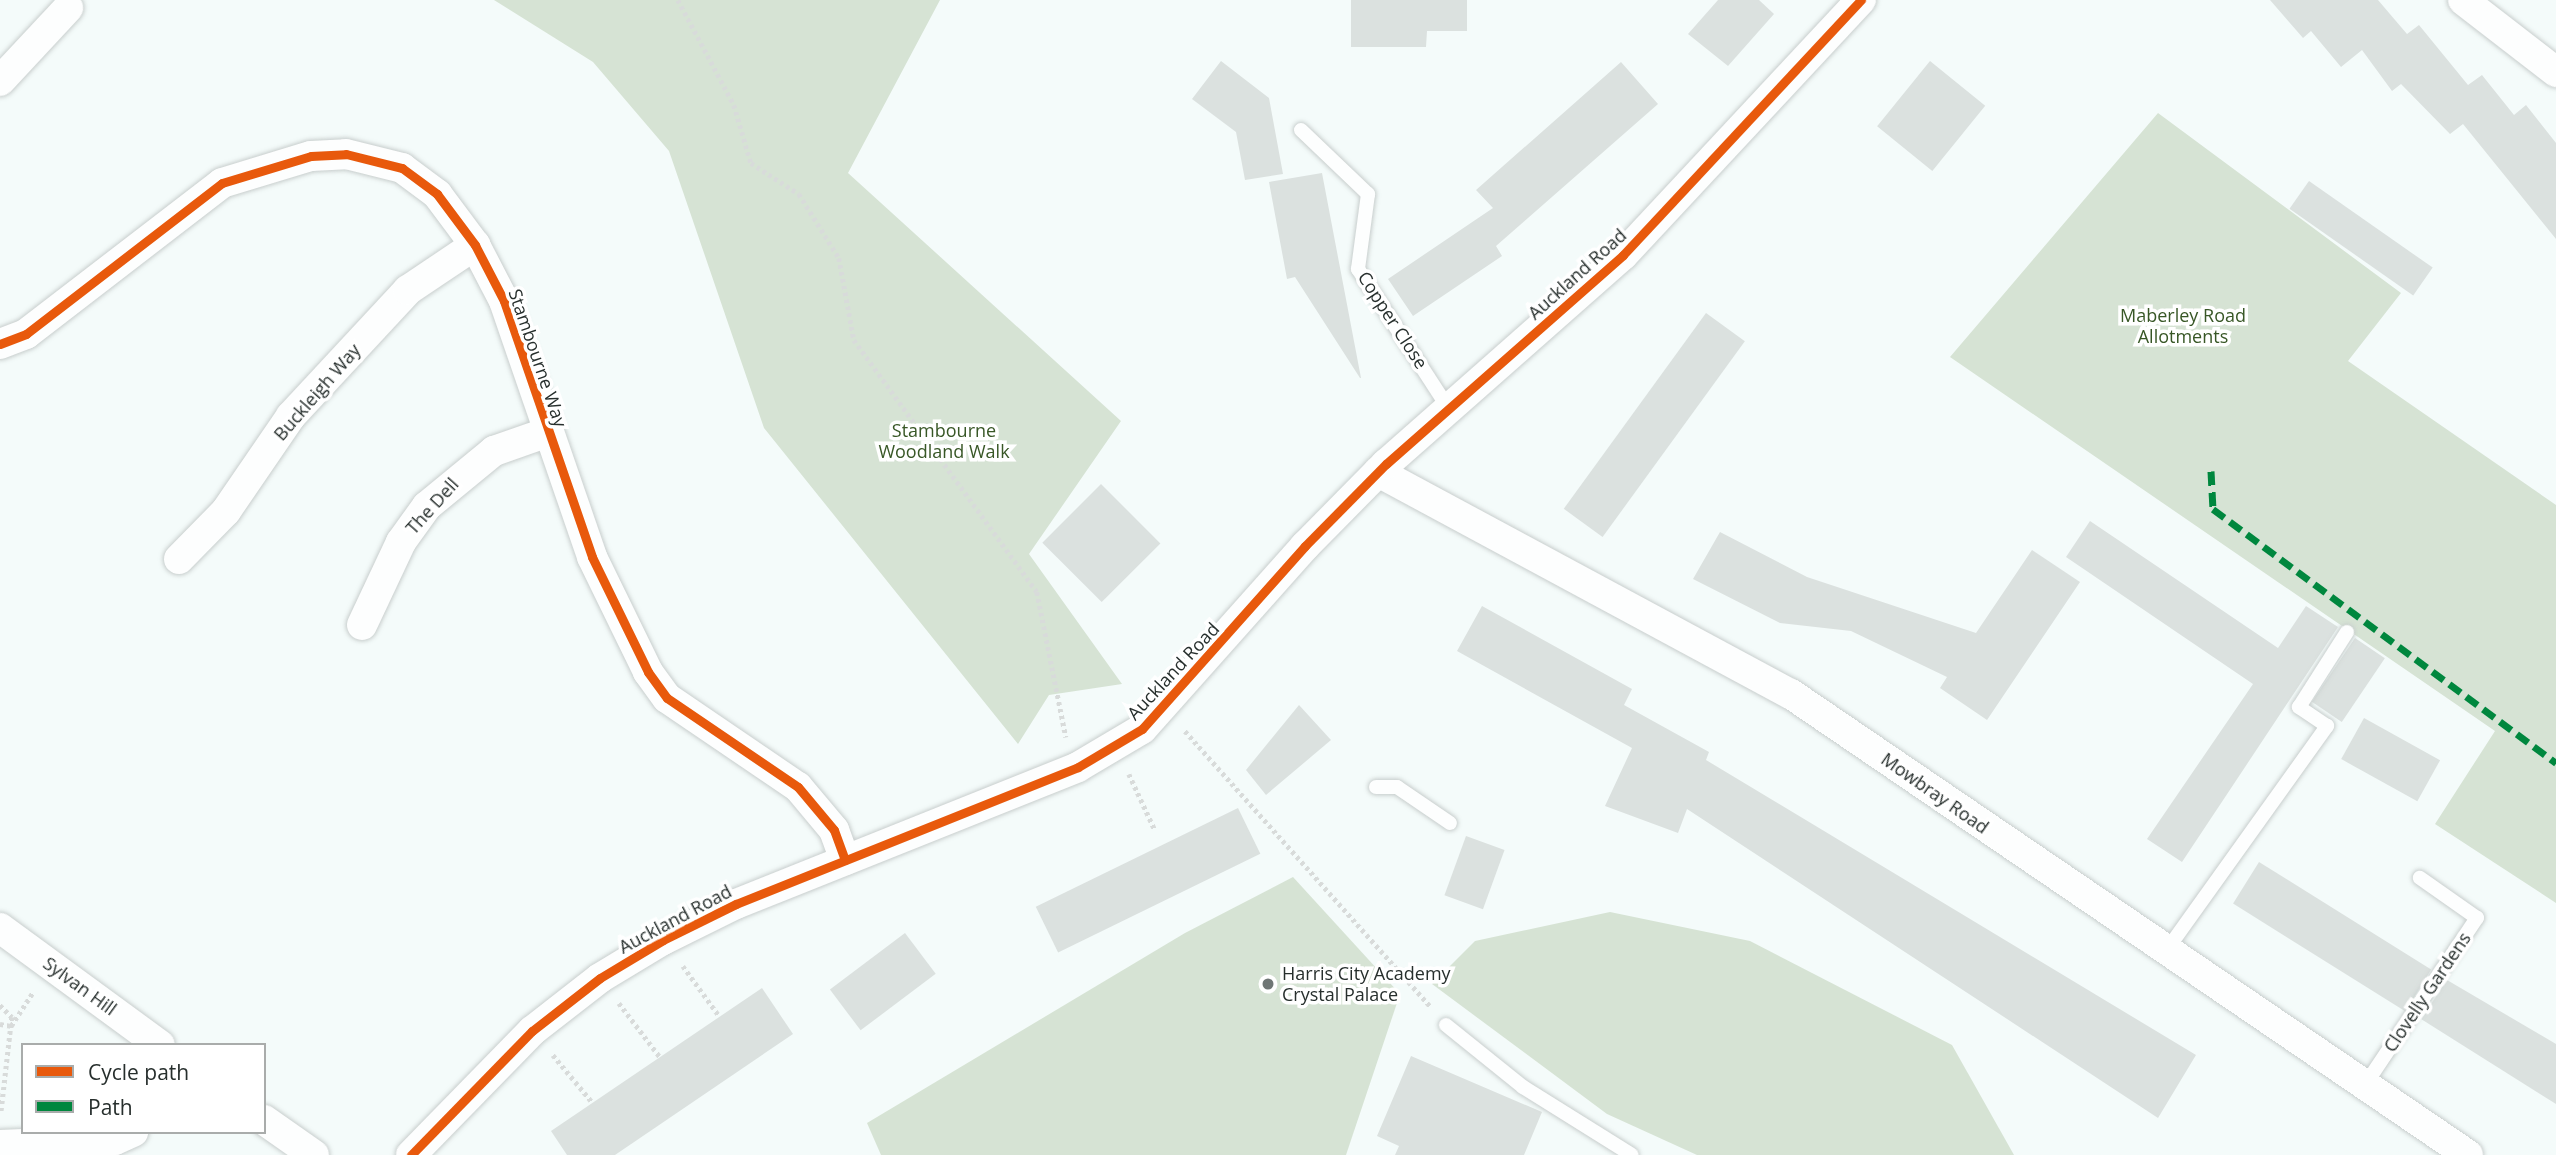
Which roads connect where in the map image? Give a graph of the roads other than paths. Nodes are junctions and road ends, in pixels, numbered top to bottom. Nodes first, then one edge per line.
1 (1861, 0) edge
2 (2463, 0) edge
3 (68, 8) dead end
4 (2556, 72) edge
5 (0, 81) edge
6 (1301, 130) dead end
7 (475, 245) junction
8 (0, 344) edge
9 (1449, 409) junction
10 (548, 432) junction
11 (1378, 472) junction
12 (180, 559) dead end
13 (362, 625) dead end
14 (2347, 632) dead end
15 (1376, 787) dead end
16 (1450, 823) dead end
17 (845, 860) junction
18 (2420, 878) dead end
19 (0, 928) edge
20 (2165, 952) junction
21 (1447, 1025) road end
22 (157, 1043) edge
23 (2363, 1089) junction
24 (266, 1121) edge
25 (128, 1134) edge
26 (0, 1146) edge
27 (314, 1155) edge
28 (411, 1155) edge
29 (1632, 1155) edge
30 (2468, 1155) edge

1 - 9 street, Auckland Road
2 - 4 street
3 - 5 street
6 - 9 lane, Copper Close
7 - 8 street, Stambourne Way
7 - 10 street, Stambourne Way
7 - 12 street, Buckleigh Way
9 - 11 street, Auckland Road
10 - 13 street, The Dell
10 - 17 street, Stambourne Way
11 - 17 street, Auckland Road
11 - 20 street, Mowbray Road
14 - 20 lane
15 - 16 lane
17 - 28 street, Auckland Road
18 - 23 lane, Clovelly Gardens
19 - 22 street, Sylvan Hill
20 - 23 street, Mowbray Road
21 - 29 lane
23 - 30 street, Mowbray Road
24 - 27 street
25 - 26 street

